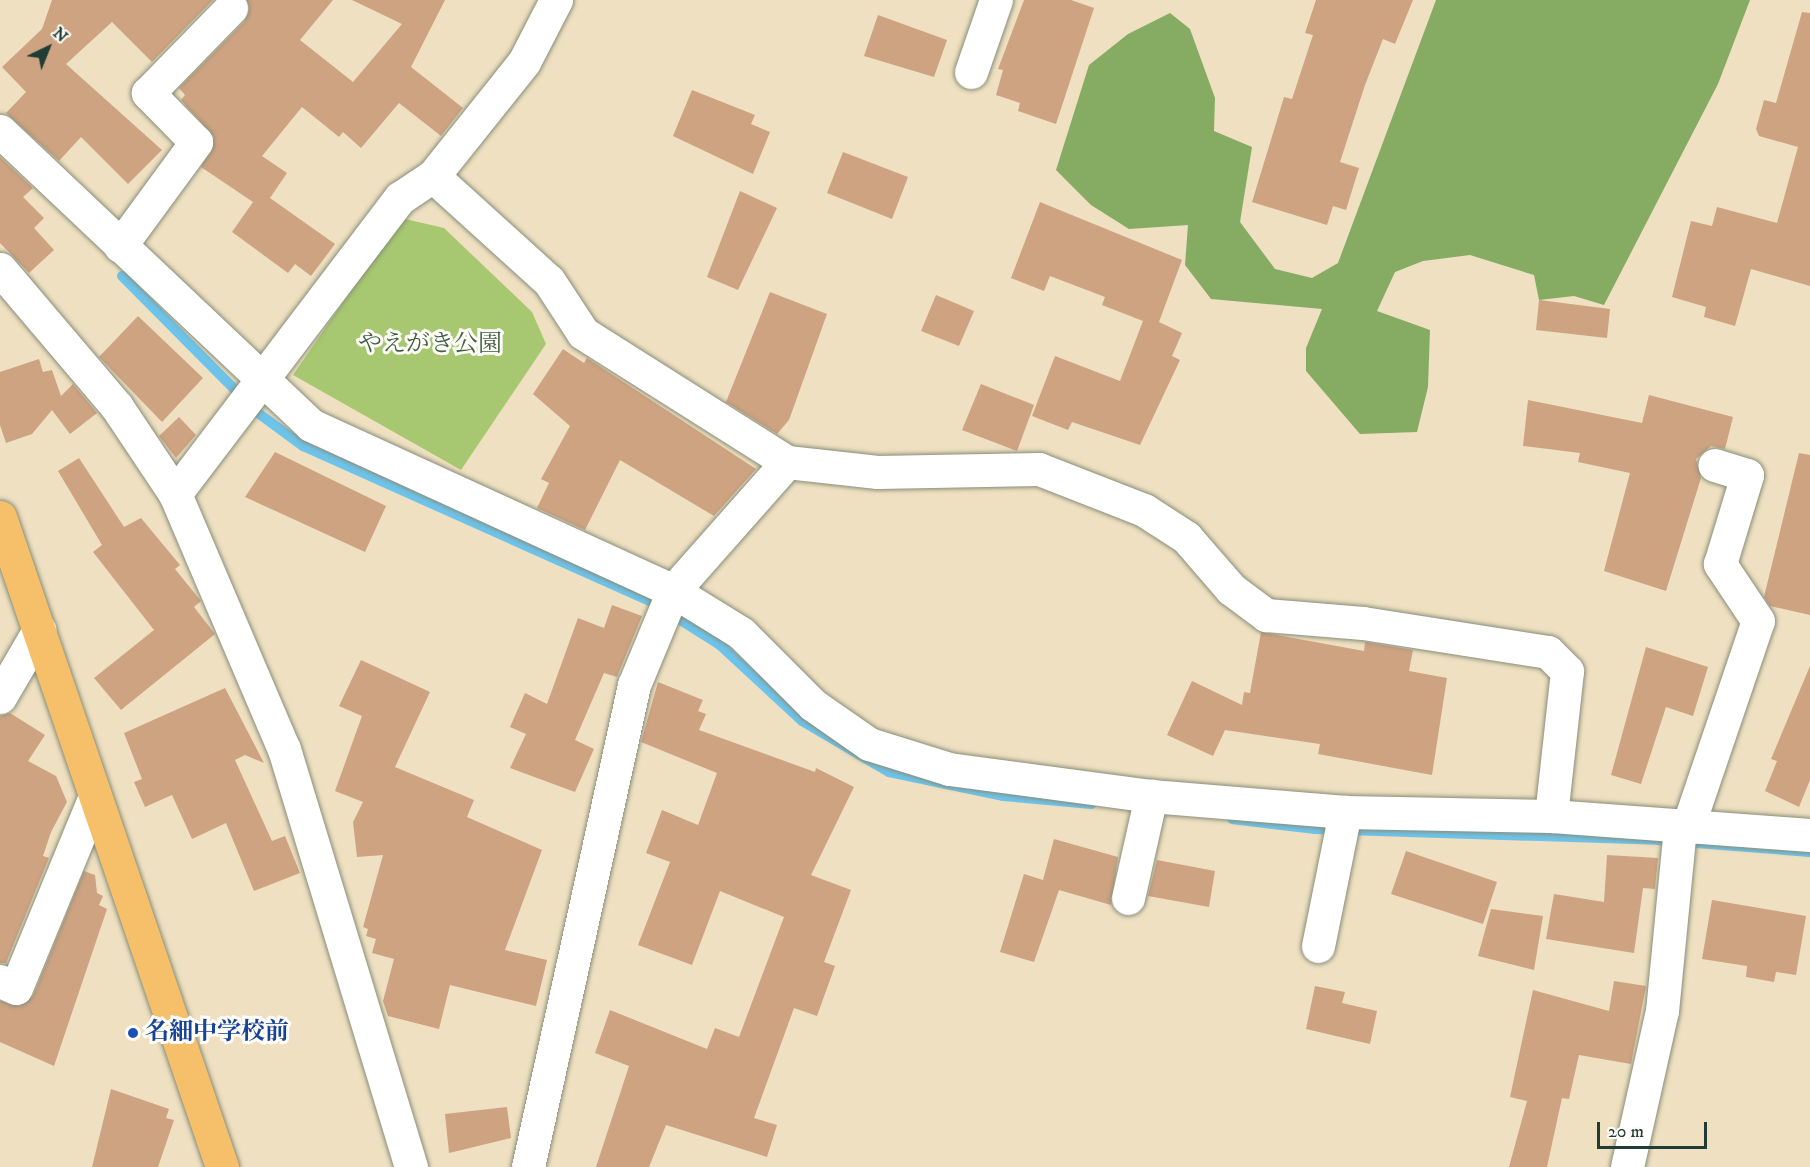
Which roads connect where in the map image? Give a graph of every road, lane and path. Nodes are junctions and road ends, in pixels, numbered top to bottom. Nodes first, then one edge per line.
1 (556, 0) edge
2 (996, 0) edge
3 (231, 9) dead end
4 (971, 72) dead end
5 (0, 131) edge
6 (433, 176) junction
7 (120, 246) junction
8 (0, 269) edge
9 (250, 394) junction
10 (788, 462) junction
11 (1714, 465) dead end
12 (175, 494) junction
13 (0, 517) edge
14 (674, 591) junction
15 (39, 630) junction
16 (0, 697) edge
17 (1151, 796) junction
18 (94, 799) junction
19 (1345, 812) junction
20 (1551, 816) junction
21 (1684, 829) junction
22 (1810, 834) edge
23 (1128, 898) dead end
24 (1318, 946) dead end
25 (0, 981) edge
26 (222, 1167) edge
27 (411, 1167) edge
28 (528, 1167) edge
29 (1627, 1167) edge

1 - 6 street
2 - 4 street
3 - 7 street
5 - 7 street
6 - 9 street
6 - 10 street
7 - 9 street
8 - 12 street
9 - 12 street
9 - 14 street
10 - 14 street
10 - 20 street
11 - 21 street
12 - 27 street
13 - 15 main road
14 - 17 street
14 - 28 street
15 - 16 street
15 - 18 main road
17 - 19 street
17 - 23 street
18 - 25 street
18 - 26 main road
19 - 20 street
19 - 24 street
20 - 21 street
21 - 22 street
21 - 29 street

